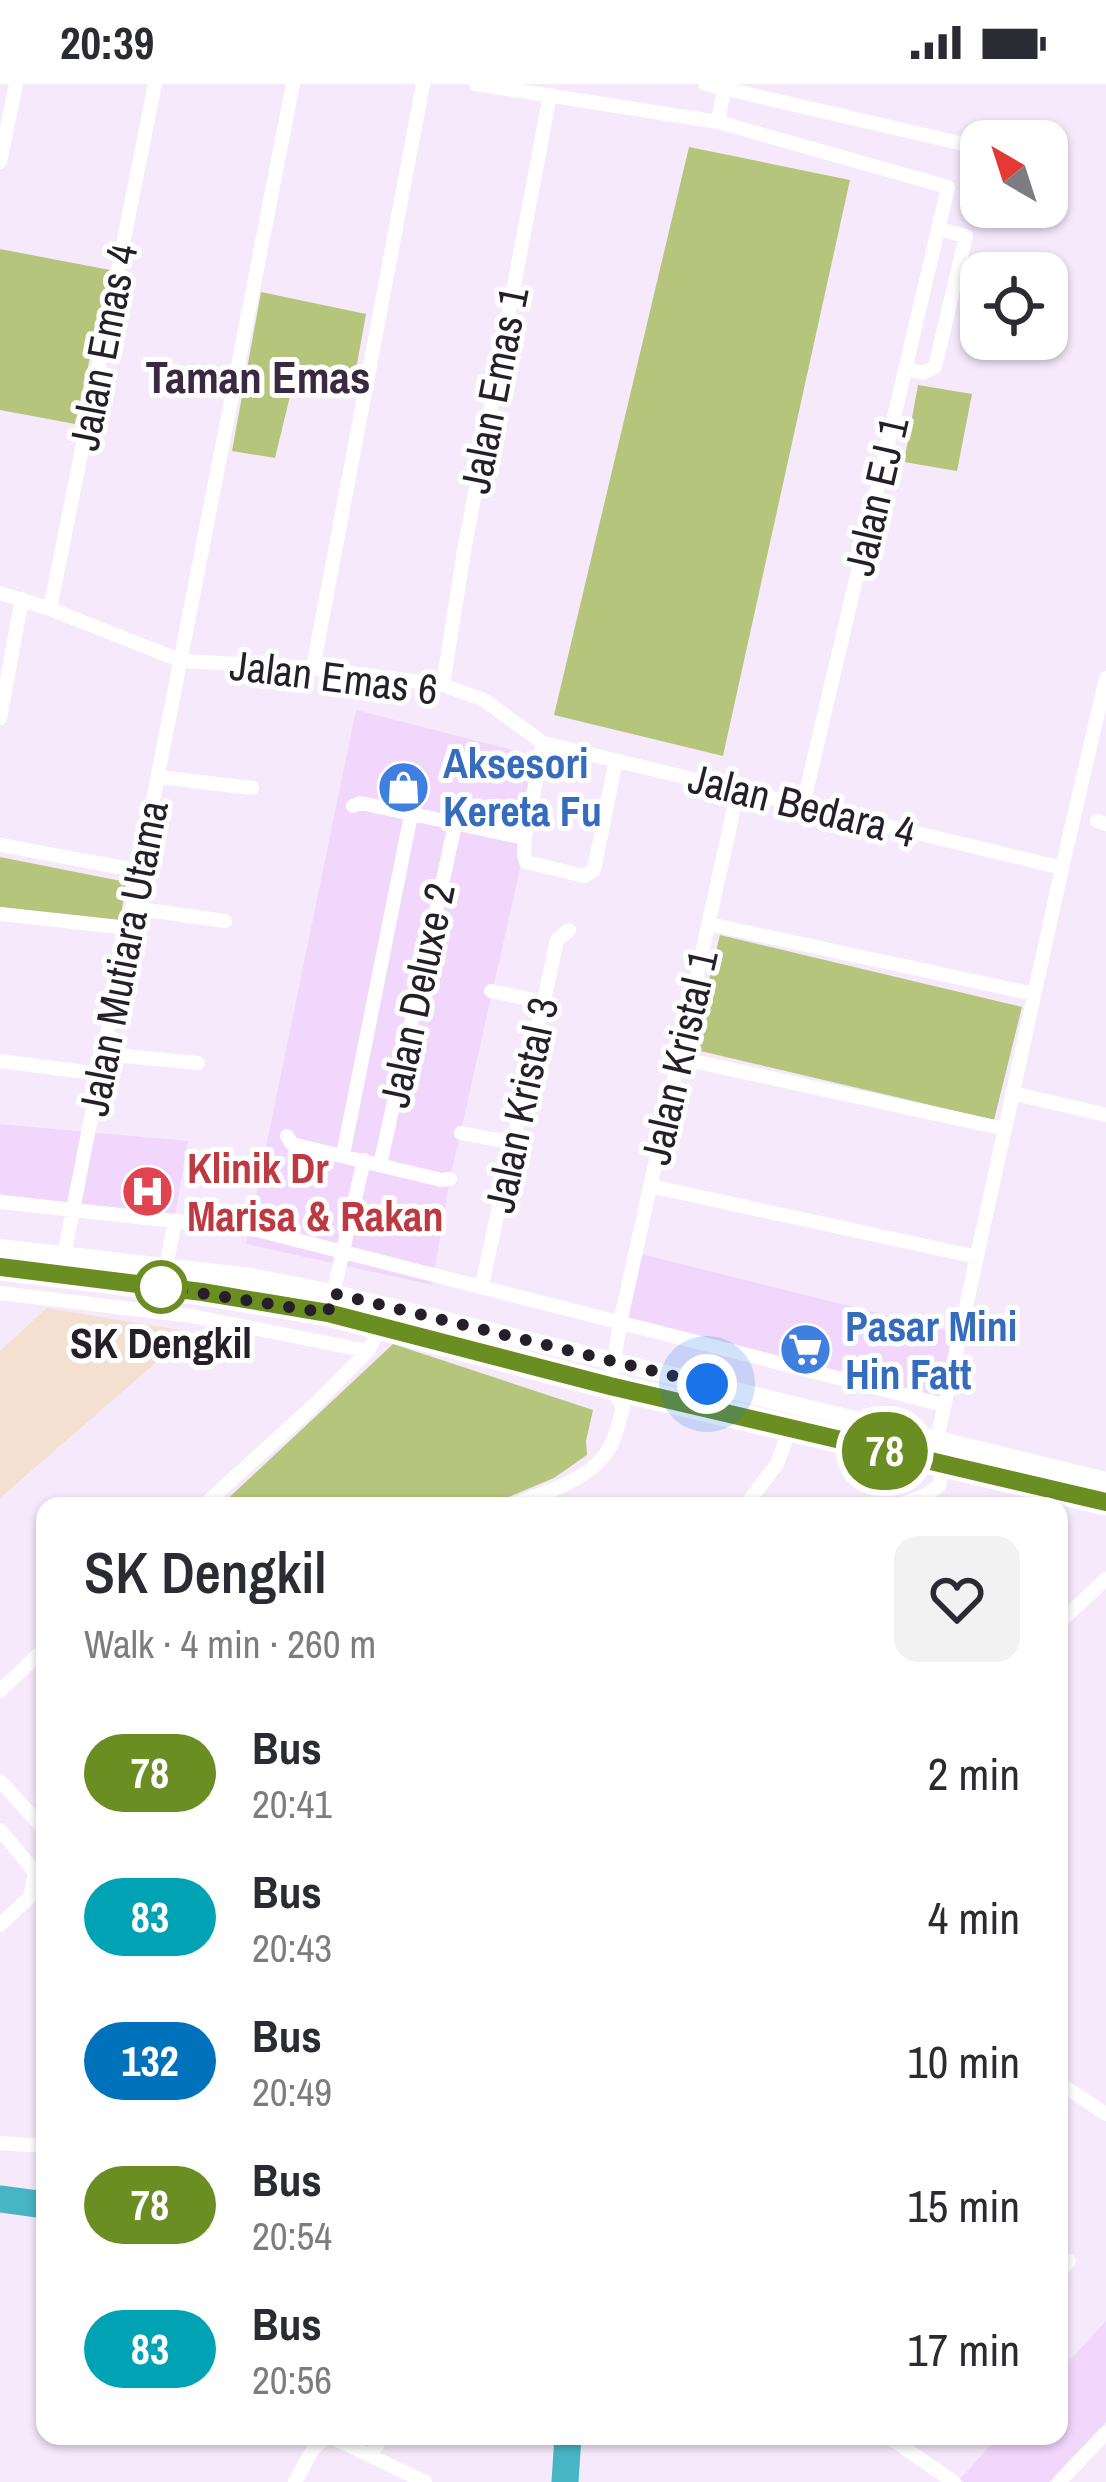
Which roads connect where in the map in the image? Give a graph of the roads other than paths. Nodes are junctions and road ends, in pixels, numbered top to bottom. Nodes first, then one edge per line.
1 (16, 84) edge
2 (155, 84) edge
3 (293, 84) edge
4 (423, 84) edge
5 (476, 84) edge
6 (705, 84) edge
7 (725, 86) edge
8 (583, 92) edge
9 (550, 95) junction
10 (718, 122) junction
11 (960, 143) edge
12 (0, 162) edge
13 (938, 229) junction
14 (906, 369) junction
15 (0, 593) edge
16 (22, 599) junction
17 (50, 609) junction
18 (0, 617) edge
19 (18, 621) junction
20 (182, 661) junction
21 (313, 668) junction
22 (1106, 678) edge
23 (442, 685) junction
24 (0, 718) edge
25 (543, 743) junction
26 (616, 760) junction
27 (159, 777) junction
28 (252, 788) dead end
29 (738, 790) junction
30 (353, 806) dead end
31 (803, 806) junction
32 (411, 815) junction
33 (455, 825) junction
34 (525, 838) junction
35 (0, 845) edge
36 (1062, 868) junction
37 (140, 871) junction
38 (133, 908) junction
39 (0, 914) edge
40 (225, 921) dead end
41 (709, 924) junction
42 (129, 928) junction
43 (568, 930) dead end
44 (491, 991) dead end
45 (1034, 994) junction
46 (544, 1002) junction
47 (104, 1054) junction
48 (679, 1058) junction
49 (0, 1061) edge
50 (198, 1063) dead end
51 (100, 1074) junction
52 (1012, 1093) junction
53 (1106, 1114) edge
54 (1005, 1129) junction
55 (461, 1132) dead end
56 (287, 1136) dead end
57 (513, 1143) junction
58 (343, 1155) junction
59 (364, 1160) junction
60 (380, 1165) junction
61 (450, 1179) dead end
62 (650, 1186) junction
63 (0, 1202) edge
64 (73, 1211) junction
65 (175, 1221) junction
66 (0, 1248) edge
67 (343, 1251) junction
68 (64, 1256) junction
69 (976, 1257) junction
70 (166, 1266) junction
71 (0, 1267) edge
72 (482, 1286) junction
73 (0, 1293) edge
74 (330, 1303) junction
75 (620, 1323) junction
76 (381, 1327) junction
77 (368, 1351) junction
78 (615, 1362) junction
79 (610, 1386) junction
80 (944, 1405) junction
81 (790, 1427) junction
82 (937, 1439) junction
83 (944, 1465) junction
84 (1106, 1481) edge
85 (213, 1497) edge
86 (531, 1497) edge
87 (752, 1497) edge
88 (921, 1497) edge
89 (1106, 1502) edge
90 (1106, 1580) edge
91 (1068, 1615) edge
92 (36, 1657) edge
93 (0, 1691) edge
94 (0, 1781) edge
95 (36, 1820) edge
96 (0, 1830) edge
97 (0, 1925) edge
98 (1068, 2089) edge
99 (1106, 2114) edge
100 (0, 2143) edge
101 (36, 2145) edge
102 (1106, 2433) edge
103 (318, 2445) edge
104 (347, 2445) edge
105 (377, 2445) edge
106 (906, 2445) edge
107 (370, 2456) junction
108 (295, 2482) edge
109 (425, 2482) edge
110 (955, 2482) edge
111 (1059, 2482) edge

1 - 12 street
2 - 17 street, Jalan Emas 4
3 - 20 street, Jalan Mutiara Utama
4 - 21 street
5 - 9 street
6 - 7 street
7 - 10 street
7 - 11 street
8 - 9 street
8 - 10 street
9 - 23 street, Jalan Emas 1
10 - 13 street, Jalan EJ 1
13 - 14 street, Jalan EJ 1
13 - 14 street
14 - 31 street, Jalan EJ 1
15 - 16 street, Jalan Emas 6
16 - 17 street, Jalan Emas 6
16 - 19 street
17 - 20 street, Jalan Emas 6
18 - 19 street
19 - 24 street
20 - 21 street, Jalan Emas 6
20 - 27 street, Jalan Mutiara Utama
21 - 23 street, Jalan Emas 6
22 - 36 street
23 - 25 street, Jalan Emas 6
25 - 26 street, Jalan Bedara 4
25 - 34 street
26 - 29 street, Jalan Bedara 4
26 - 34 street
27 - 28 street
27 - 37 street, Jalan Mutiara Utama
29 - 31 street, Jalan Bedara 4
29 - 41 street, Jalan Kristal 1
30 - 32 street
31 - 36 street, Jalan Bedara 4
32 - 33 street
32 - 58 street
33 - 34 street
33 - 60 street, Jalan Deluxe 2
35 - 37 street
36 - 45 street
37 - 38 street, Jalan Mutiara Utama
38 - 40 street
38 - 42 street, Jalan Mutiara Utama
39 - 42 street
41 - 45 street
41 - 48 street, Jalan Kristal 1
42 - 47 street, Jalan Mutiara Utama
43 - 46 street, Jalan Kristal 3
44 - 46 street
45 - 52 street
46 - 57 street, Jalan Kristal 3
47 - 50 street
47 - 51 street, Jalan Mutiara Utama
48 - 54 street
48 - 62 street, Jalan Kristal 1
49 - 51 street
51 - 64 street, Jalan Mutiara Utama
52 - 53 street
52 - 54 street
54 - 69 street
55 - 57 street
56 - 58 street
57 - 72 street, Jalan Kristal 3
58 - 59 street
59 - 60 street
59 - 67 street
60 - 61 street
62 - 69 street
62 - 75 street, Jalan Kristal 1
63 - 64 street
64 - 65 street
64 - 68 street, Jalan Mutiara Utama
65 - 67 street
65 - 70 street
66 - 68 main road
67 - 72 street
67 - 74 street
68 - 70 main road
69 - 80 street
70 - 74 main road
71 - 74 main road
72 - 75 street
73 - 77 street
74 - 76 main road
74 - 78 main road
75 - 78 street, Jalan Kristal 1
75 - 80 street
76 - 77 street
76 - 79 main road
77 - 85 street
78 - 79 street, Jalan Kristal 1
78 - 82 main road
79 - 81 main road
79 - 86 street, Jalan Kristal 1
80 - 82 street
81 - 83 main road
81 - 87 street
82 - 84 main road
83 - 88 street
83 - 89 main road
90 - 91 street
92 - 93 street
94 - 95 street
96 - 97 street
98 - 99 street
100 - 101 street
102 - 111 street
103 - 108 street
104 - 107 street
105 - 107 street
106 - 110 street
107 - 109 street

